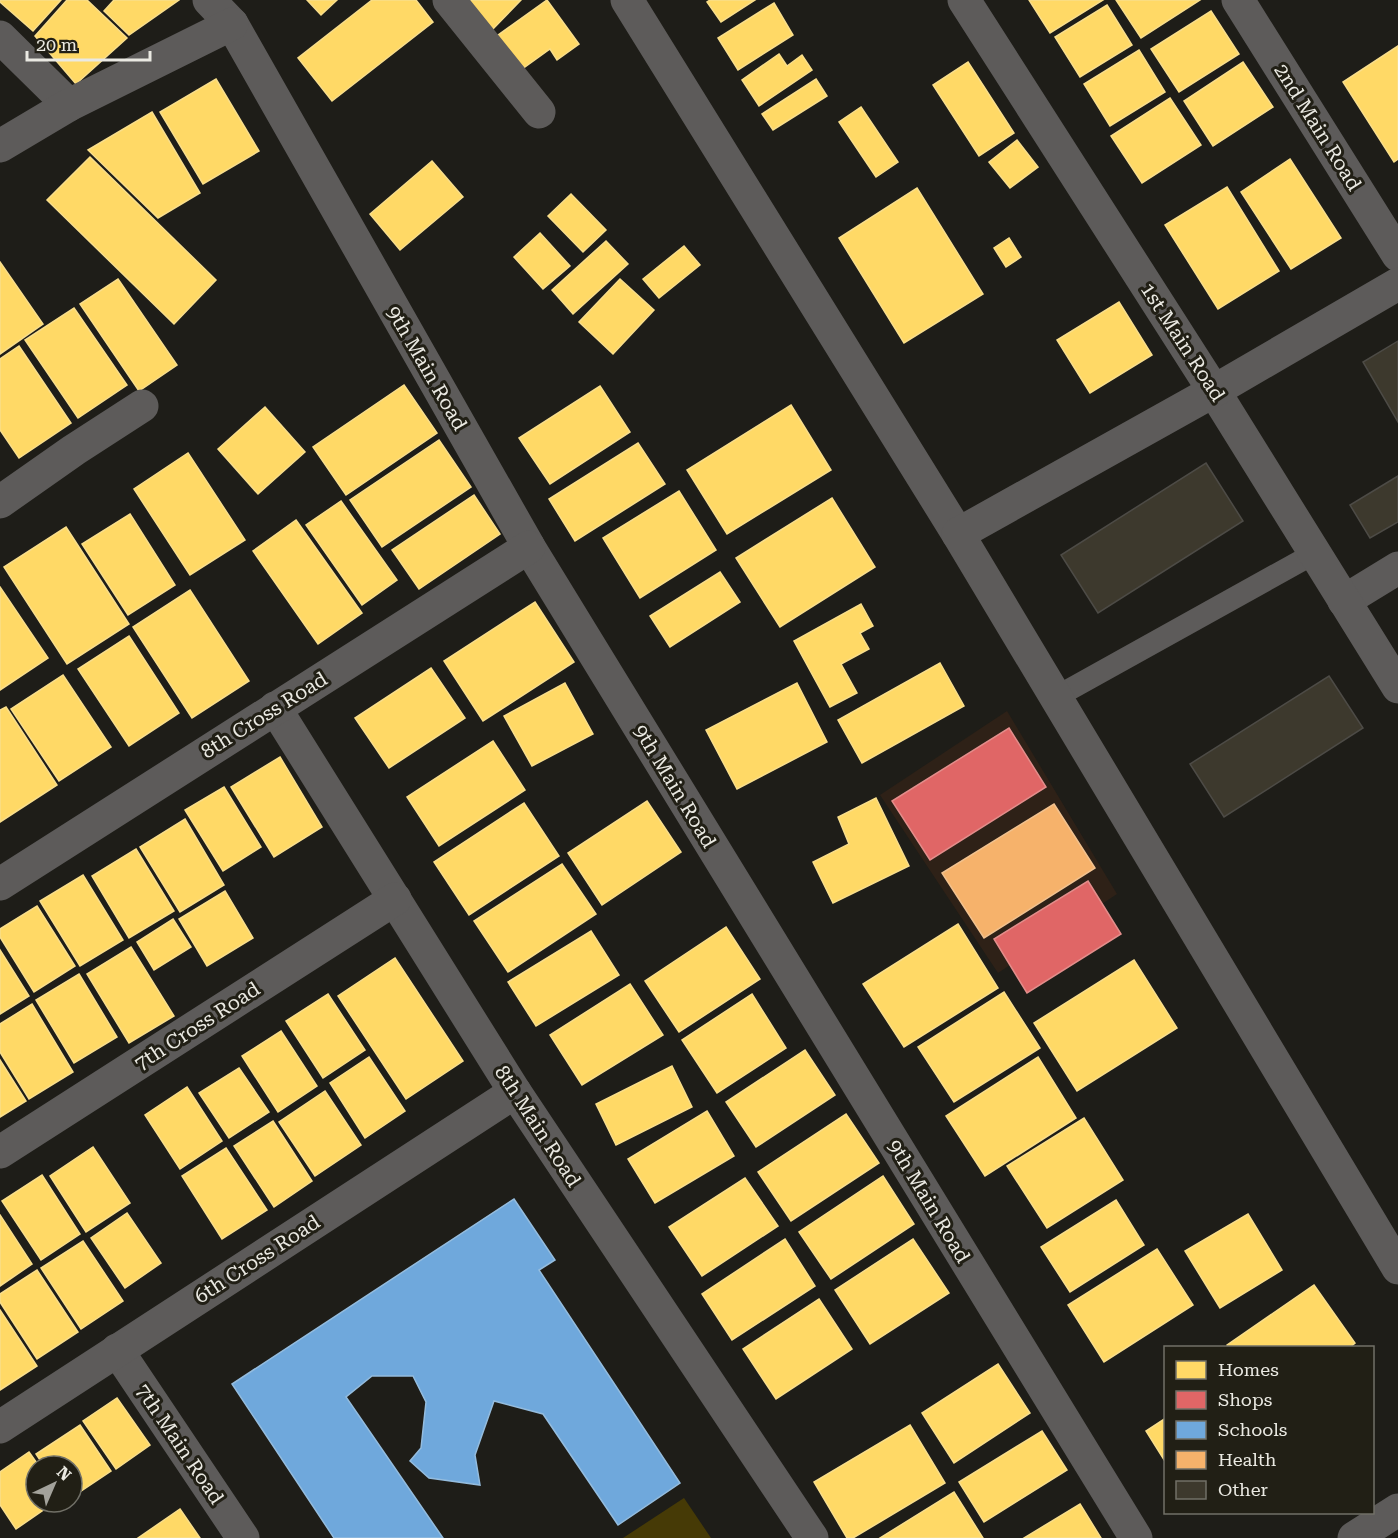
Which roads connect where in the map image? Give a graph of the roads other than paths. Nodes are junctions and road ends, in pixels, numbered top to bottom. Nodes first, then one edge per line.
1 (209, 0) edge
2 (449, 0) edge
3 (627, 0) edge
4 (964, 0) edge
5 (1238, 0) edge
6 (232, 24) junction
7 (0, 37) edge
8 (69, 105) junction
9 (539, 112) dead end
10 (0, 146) edge
11 (1398, 255) edge
12 (1398, 284) edge
13 (1214, 391) junction
14 (142, 406) dead end
15 (0, 502) edge
16 (958, 534) junction
17 (529, 547) junction
18 (1315, 552) junction
19 (1398, 568) edge
20 (1344, 601) junction
21 (1398, 687) edge
22 (1056, 697) junction
23 (275, 708) junction
24 (0, 884) edge
25 (394, 899) junction
26 (515, 1092) junction
27 (0, 1152) edge
28 (1398, 1268) edge
29 (117, 1350) junction
30 (0, 1427) edge
31 (1398, 1510) edge
32 (243, 1538) edge
33 (812, 1538) edge
34 (1136, 1538) edge
35 (1354, 1538) edge

1 - 6 street, 9th Main Road
2 - 9 street
3 - 16 street
4 - 13 street, 1st Main Road
5 - 11 street, 2nd Main Road
6 - 8 street
6 - 17 street, 9th Main Road
7 - 8 street
8 - 10 street
12 - 13 street
13 - 16 street
13 - 18 street, 1st Main Road
14 - 15 street
16 - 22 street
17 - 23 street, 8th Cross Road
17 - 34 street, 9th Main Road
18 - 20 street, 1st Main Road
18 - 22 lane
19 - 20 street
20 - 21 street, 1st Main Road
22 - 28 street
23 - 24 street, 8th Cross Road
23 - 25 street, 8th Main Road
25 - 26 street, 8th Main Road
25 - 27 street, 7th Cross Road
26 - 29 street, 6th Cross Road
26 - 33 street, 8th Main Road
29 - 30 street, 6th Cross Road
29 - 32 street, 7th Main Road
31 - 35 street

